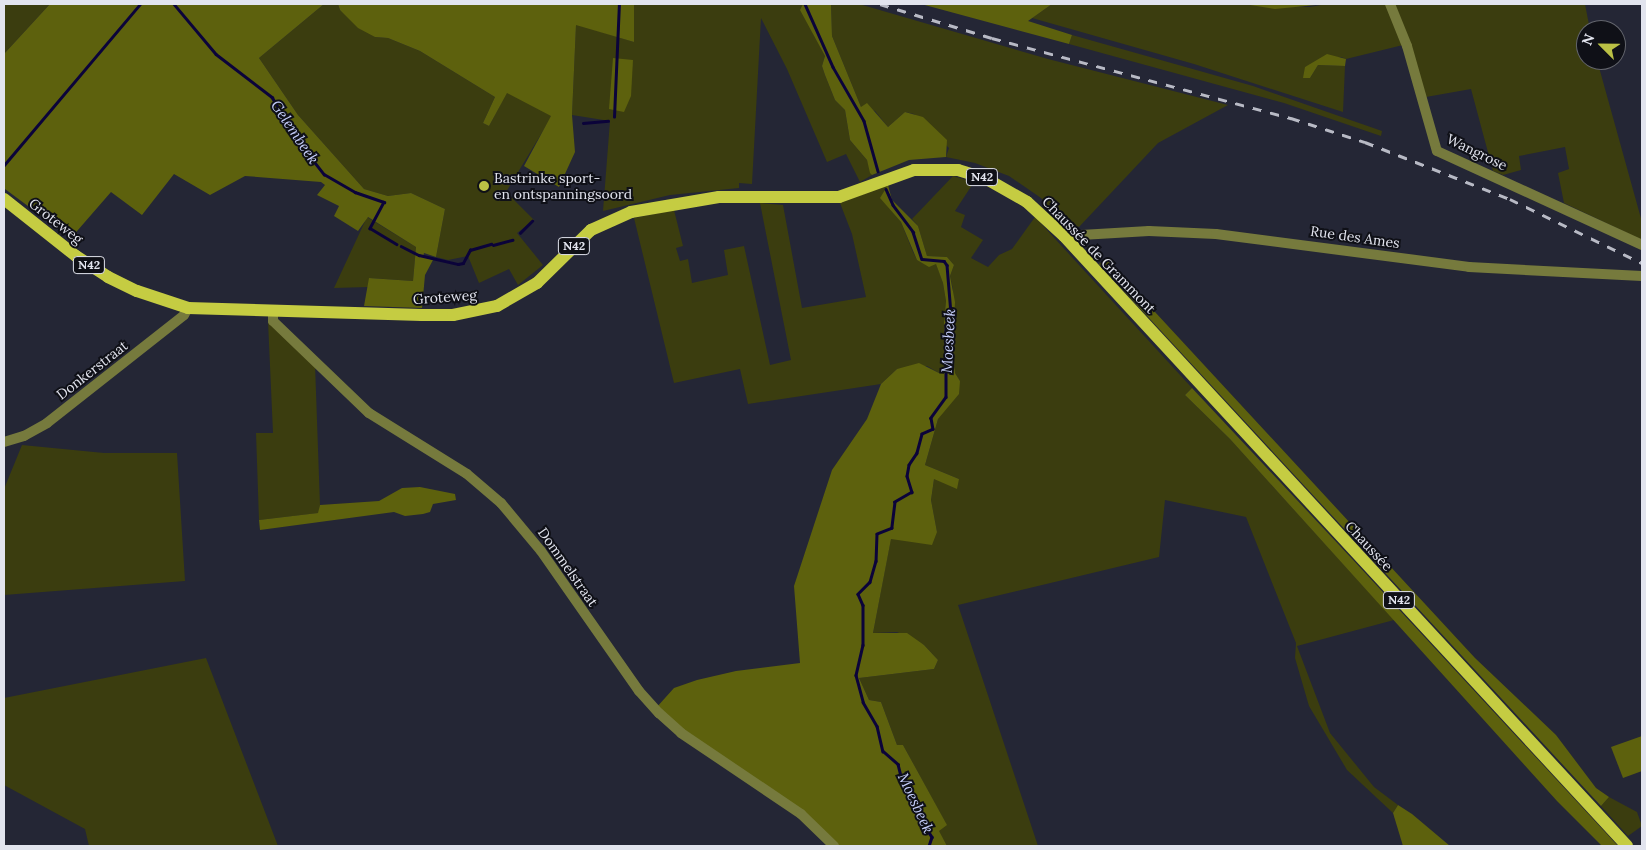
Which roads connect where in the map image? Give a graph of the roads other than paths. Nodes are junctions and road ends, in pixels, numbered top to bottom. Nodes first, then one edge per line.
1 (1390, 4) edge
2 (882, 180) joint
3 (4, 199) edge
4 (1064, 236) junction
5 (1642, 245) edge
6 (1642, 276) edge
7 (188, 308) junction
8 (273, 312) junction
9 (1171, 354) joint
10 (4, 442) edge
11 (834, 846) edge
12 (1627, 846) edge

1 - 5 street, Wangrose
2 - 4 main road, Chaussée de Grammont / N42
2 - 8 main road, Groteweg / N42
3 - 7 main road, Groteweg / N42
4 - 6 street, Rue des Ames
4 - 9 main road, Chaussée de Grammont / N42
7 - 8 main road, Groteweg / N42
7 - 10 street, Donkerstraat
8 - 11 street, Dommelstraat
9 - 12 main road, Chaussée / N42

